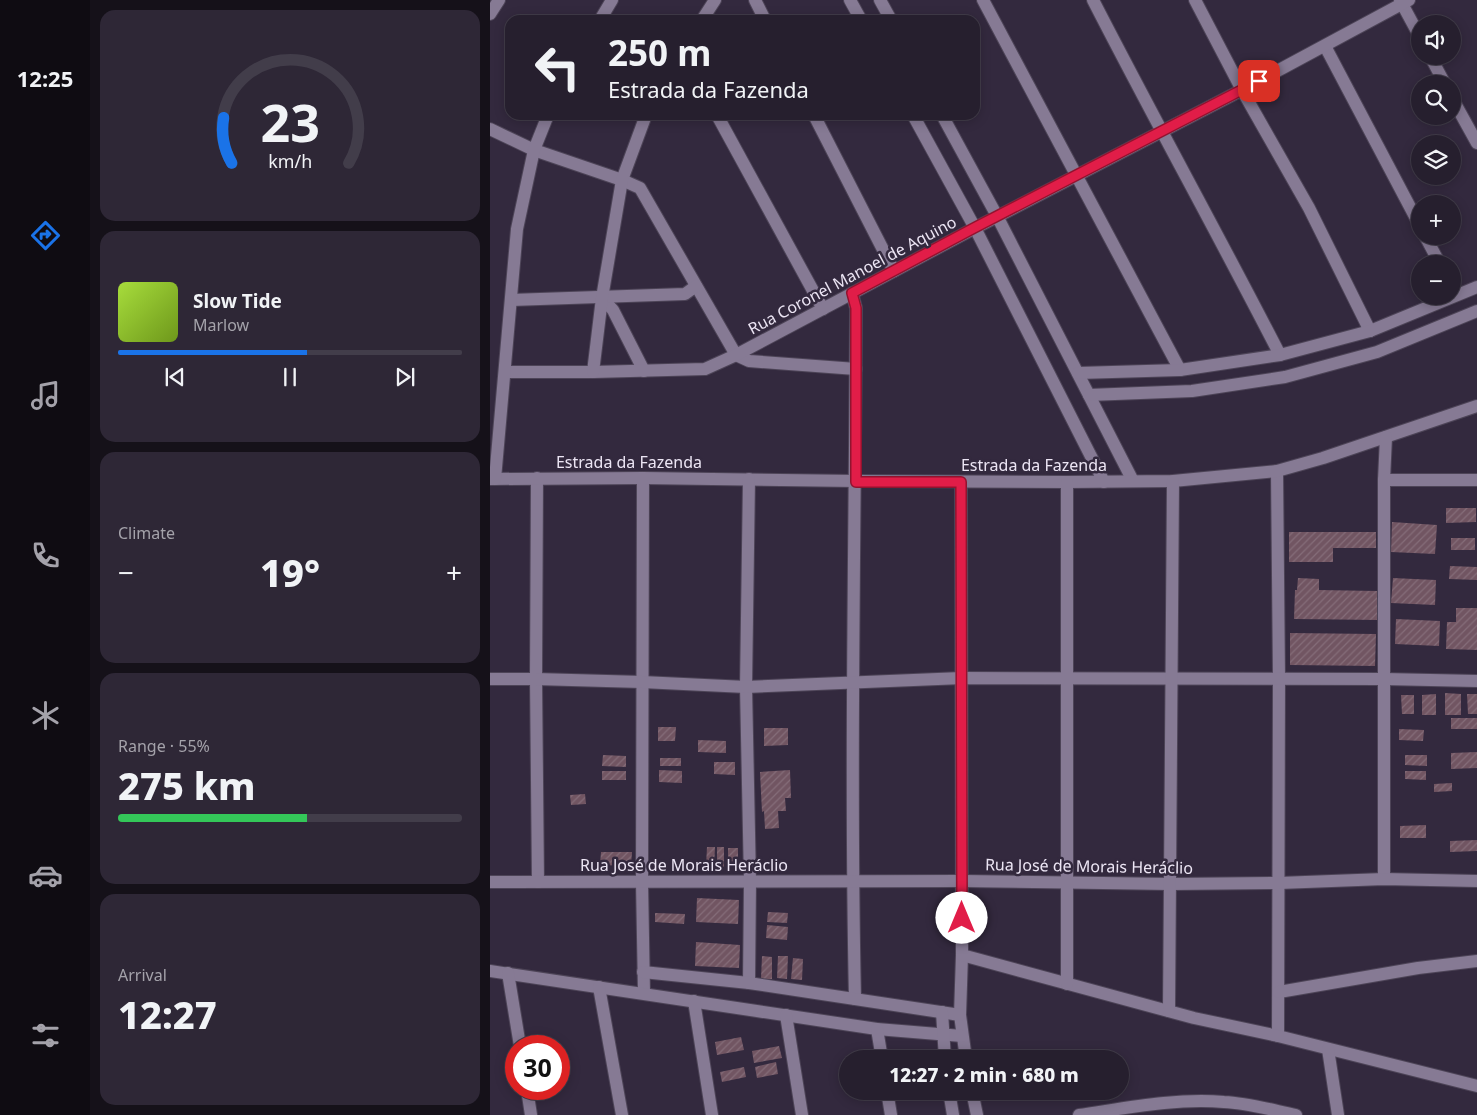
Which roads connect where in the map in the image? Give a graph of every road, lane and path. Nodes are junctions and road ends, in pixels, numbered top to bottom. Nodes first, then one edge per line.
1 (498, 0) edge
2 (612, 0) edge
3 (715, 0) edge
4 (755, 0) edge
5 (850, 0) edge
6 (880, 0) edge
7 (983, 0) edge
8 (1093, 0) edge
9 (1195, 0) edge
10 (1404, 1) edge
11 (490, 14) edge
12 (603, 15) edge
13 (705, 15) edge
14 (762, 15) edge
15 (858, 15) edge
16 (888, 15) edge
17 (1411, 17) edge
18 (1325, 46) junction
19 (1242, 90) junction
20 (1461, 115) edge
21 (546, 120) edge
22 (644, 120) edge
23 (720, 120) edge
24 (817, 120) edge
25 (916, 120) edge
26 (945, 120) edge
27 (490, 129) edge
28 (1161, 131) junction
29 (1477, 144) edge
30 (534, 150) junction
31 (1077, 175) junction
32 (622, 180) junction
33 (1411, 209) edge
34 (997, 216) junction
35 (974, 228) junction
36 (894, 271) junction
37 (696, 286) junction
38 (1477, 287) edge
39 (1461, 291) edge
40 (852, 293) junction
41 (602, 298) junction
42 (511, 300) junction
43 (1427, 305) edge
44 (823, 309) junction
45 (1477, 311) edge
46 (1370, 331) junction
47 (1280, 355) junction
48 (736, 356) junction
49 (856, 369) junction
50 (1180, 370) junction
51 (644, 371) junction
52 (505, 372) junction
53 (593, 372) junction
54 (1078, 374) junction
55 (1089, 395) junction
56 (1477, 406) edge
57 (1386, 437) junction
58 (1277, 471) junction
59 (537, 478) junction
60 (643, 478) junction
61 (492, 479) edge
62 (749, 479) junction
63 (1173, 480) junction
64 (1384, 480) junction
65 (1477, 480) edge
66 (1134, 481) junction
67 (856, 482) junction
68 (961, 482) junction
69 (1067, 482) junction
70 (1104, 482) junction
71 (962, 678) junction
72 (1067, 678) junction
73 (490, 679) edge
74 (536, 679) junction
75 (1173, 679) junction
76 (1279, 679) junction
77 (1384, 679) junction
78 (1477, 681) edge
79 (642, 682) junction
80 (852, 683) junction
81 (746, 687) junction
82 (1384, 879) junction
83 (750, 881) junction
84 (962, 881) junction
85 (1477, 881) edge
86 (490, 882) edge
87 (538, 882) junction
88 (642, 882) junction
89 (852, 882) junction
90 (1067, 883) junction
91 (1280, 883) junction
92 (1171, 884) junction
93 (962, 955) junction
94 (1477, 961) edge
95 (490, 971) edge
96 (643, 972) junction
97 (508, 973) junction
98 (749, 983) junction
99 (1067, 984) junction
100 (600, 987) junction
101 (1278, 992) junction
102 (644, 993) junction
103 (855, 998) junction
104 (694, 1001) junction
105 (1169, 1011) junction
106 (942, 1012) junction
107 (786, 1015) junction
108 (960, 1015) junction
109 (876, 1029) junction
110 (943, 1034) junction
111 (518, 1035) edge
112 (962, 1036) junction
113 (1278, 1036) junction
114 (1328, 1049) junction
115 (880, 1050) edge
116 (944, 1050) edge
117 (964, 1050) edge
118 (1477, 1086) edge
119 (529, 1100) edge
120 (888, 1100) edge
121 (950, 1100) edge
122 (974, 1100) edge
123 (531, 1115) edge
124 (622, 1115) edge
125 (712, 1115) edge
126 (802, 1115) edge
127 (891, 1115) edge
128 (953, 1115) edge
129 (977, 1115) edge
130 (1079, 1115) edge
131 (1296, 1115) edge
132 (1338, 1115) edge

1 - 11 street
2 - 12 street
3 - 13 street
4 - 14 street
5 - 15 street
6 - 16 street
7 - 31 street
8 - 28 street
9 - 19 street
10 - 17 street
10 - 18 street, Rua Coronel Manoel de Aquino
18 - 19 street, Rua Coronel Manoel de Aquino
18 - 33 street
19 - 28 street, Rua Coronel Manoel de Aquino
19 - 46 street
20 - 29 street
21 - 30 street
22 - 32 street
23 - 44 street
24 - 36 street
25 - 35 street
26 - 34 street
27 - 30 street
28 - 31 street, Rua Coronel Manoel de Aquino
28 - 47 street
30 - 32 street
30 - 42 street
31 - 34 street, Rua Coronel Manoel de Aquino
31 - 50 street
32 - 37 street
32 - 41 street
34 - 35 street, Rua Coronel Manoel de Aquino
34 - 54 street
35 - 36 street, Rua Coronel Manoel de Aquino
35 - 70 street
36 - 40 street, Rua Coronel Manoel de Aquino
37 - 41 street
37 - 48 street
38 - 39 street
40 - 44 street, Rua Coronel Manoel de Aquino
40 - 49 street
41 - 42 street
41 - 51 street
41 - 53 street
42 - 52 street
43 - 46 street
44 - 48 street, Rua Coronel Manoel de Aquino
45 - 55 street
46 - 47 street
47 - 50 street
48 - 49 street
48 - 51 street, Rua Coronel Manoel de Aquino
49 - 67 street
50 - 54 street
51 - 53 street, Rua Coronel Manoel de Aquino
52 - 53 street, Rua Coronel Manoel de Aquino
52 - 61 street
54 - 55 street
55 - 66 street
56 - 57 street, Estrada da Fazenda
57 - 58 street, Estrada da Fazenda
57 - 64 street
58 - 63 street, Estrada da Fazenda
58 - 76 street
59 - 60 street, Estrada da Fazenda
59 - 61 street, Estrada da Fazenda
59 - 74 street
60 - 62 street, Estrada da Fazenda
60 - 79 street
62 - 67 street, Estrada da Fazenda
62 - 81 street
63 - 66 street, Estrada da Fazenda
63 - 75 street
64 - 65 street
64 - 77 street
66 - 70 street, Estrada da Fazenda
67 - 68 street, Estrada da Fazenda
67 - 80 street
68 - 69 street, Estrada da Fazenda
68 - 71 street
69 - 70 street, Estrada da Fazenda
69 - 72 street
71 - 72 street
71 - 80 street
71 - 84 street
72 - 75 street
72 - 90 street
73 - 74 street
74 - 79 street
74 - 87 street
75 - 76 street
75 - 92 street
76 - 77 street
76 - 91 street
77 - 78 street
77 - 82 street
79 - 81 street
79 - 88 street
80 - 81 street
80 - 89 street
81 - 83 street
82 - 85 street, Rua José de Morais Heráclio
82 - 91 street, Rua José de Morais Heráclio
83 - 88 street, Rua José de Morais Heráclio
83 - 89 street, Rua José de Morais Heráclio
83 - 98 street
84 - 89 street, Rua José de Morais Heráclio
84 - 90 street, Rua José de Morais Heráclio
84 - 93 street
86 - 87 street, Rua José de Morais Heráclio
87 - 88 street, Rua José de Morais Heráclio
88 - 96 street
89 - 103 street
90 - 92 street, Rua José de Morais Heráclio
90 - 99 street
91 - 92 street, Rua José de Morais Heráclio
91 - 101 street
92 - 105 street
93 - 99 street
93 - 108 street
94 - 101 street
95 - 97 street
96 - 98 street
96 - 102 street
97 - 100 street
97 - 111 street
98 - 103 street
99 - 105 street
100 - 102 street
100 - 124 street
101 - 113 street
102 - 104 street
103 - 106 street
104 - 107 street
104 - 125 street
105 - 113 street
106 - 108 street
106 - 110 street
107 - 109 street
107 - 126 street
108 - 112 street
109 - 110 street
109 - 115 street
110 - 112 street
110 - 116 street
112 - 117 street
113 - 114 street
114 - 118 street
114 - 132 street
119 - 123 street
120 - 127 street
121 - 128 street
122 - 129 street
130 - 131 street

